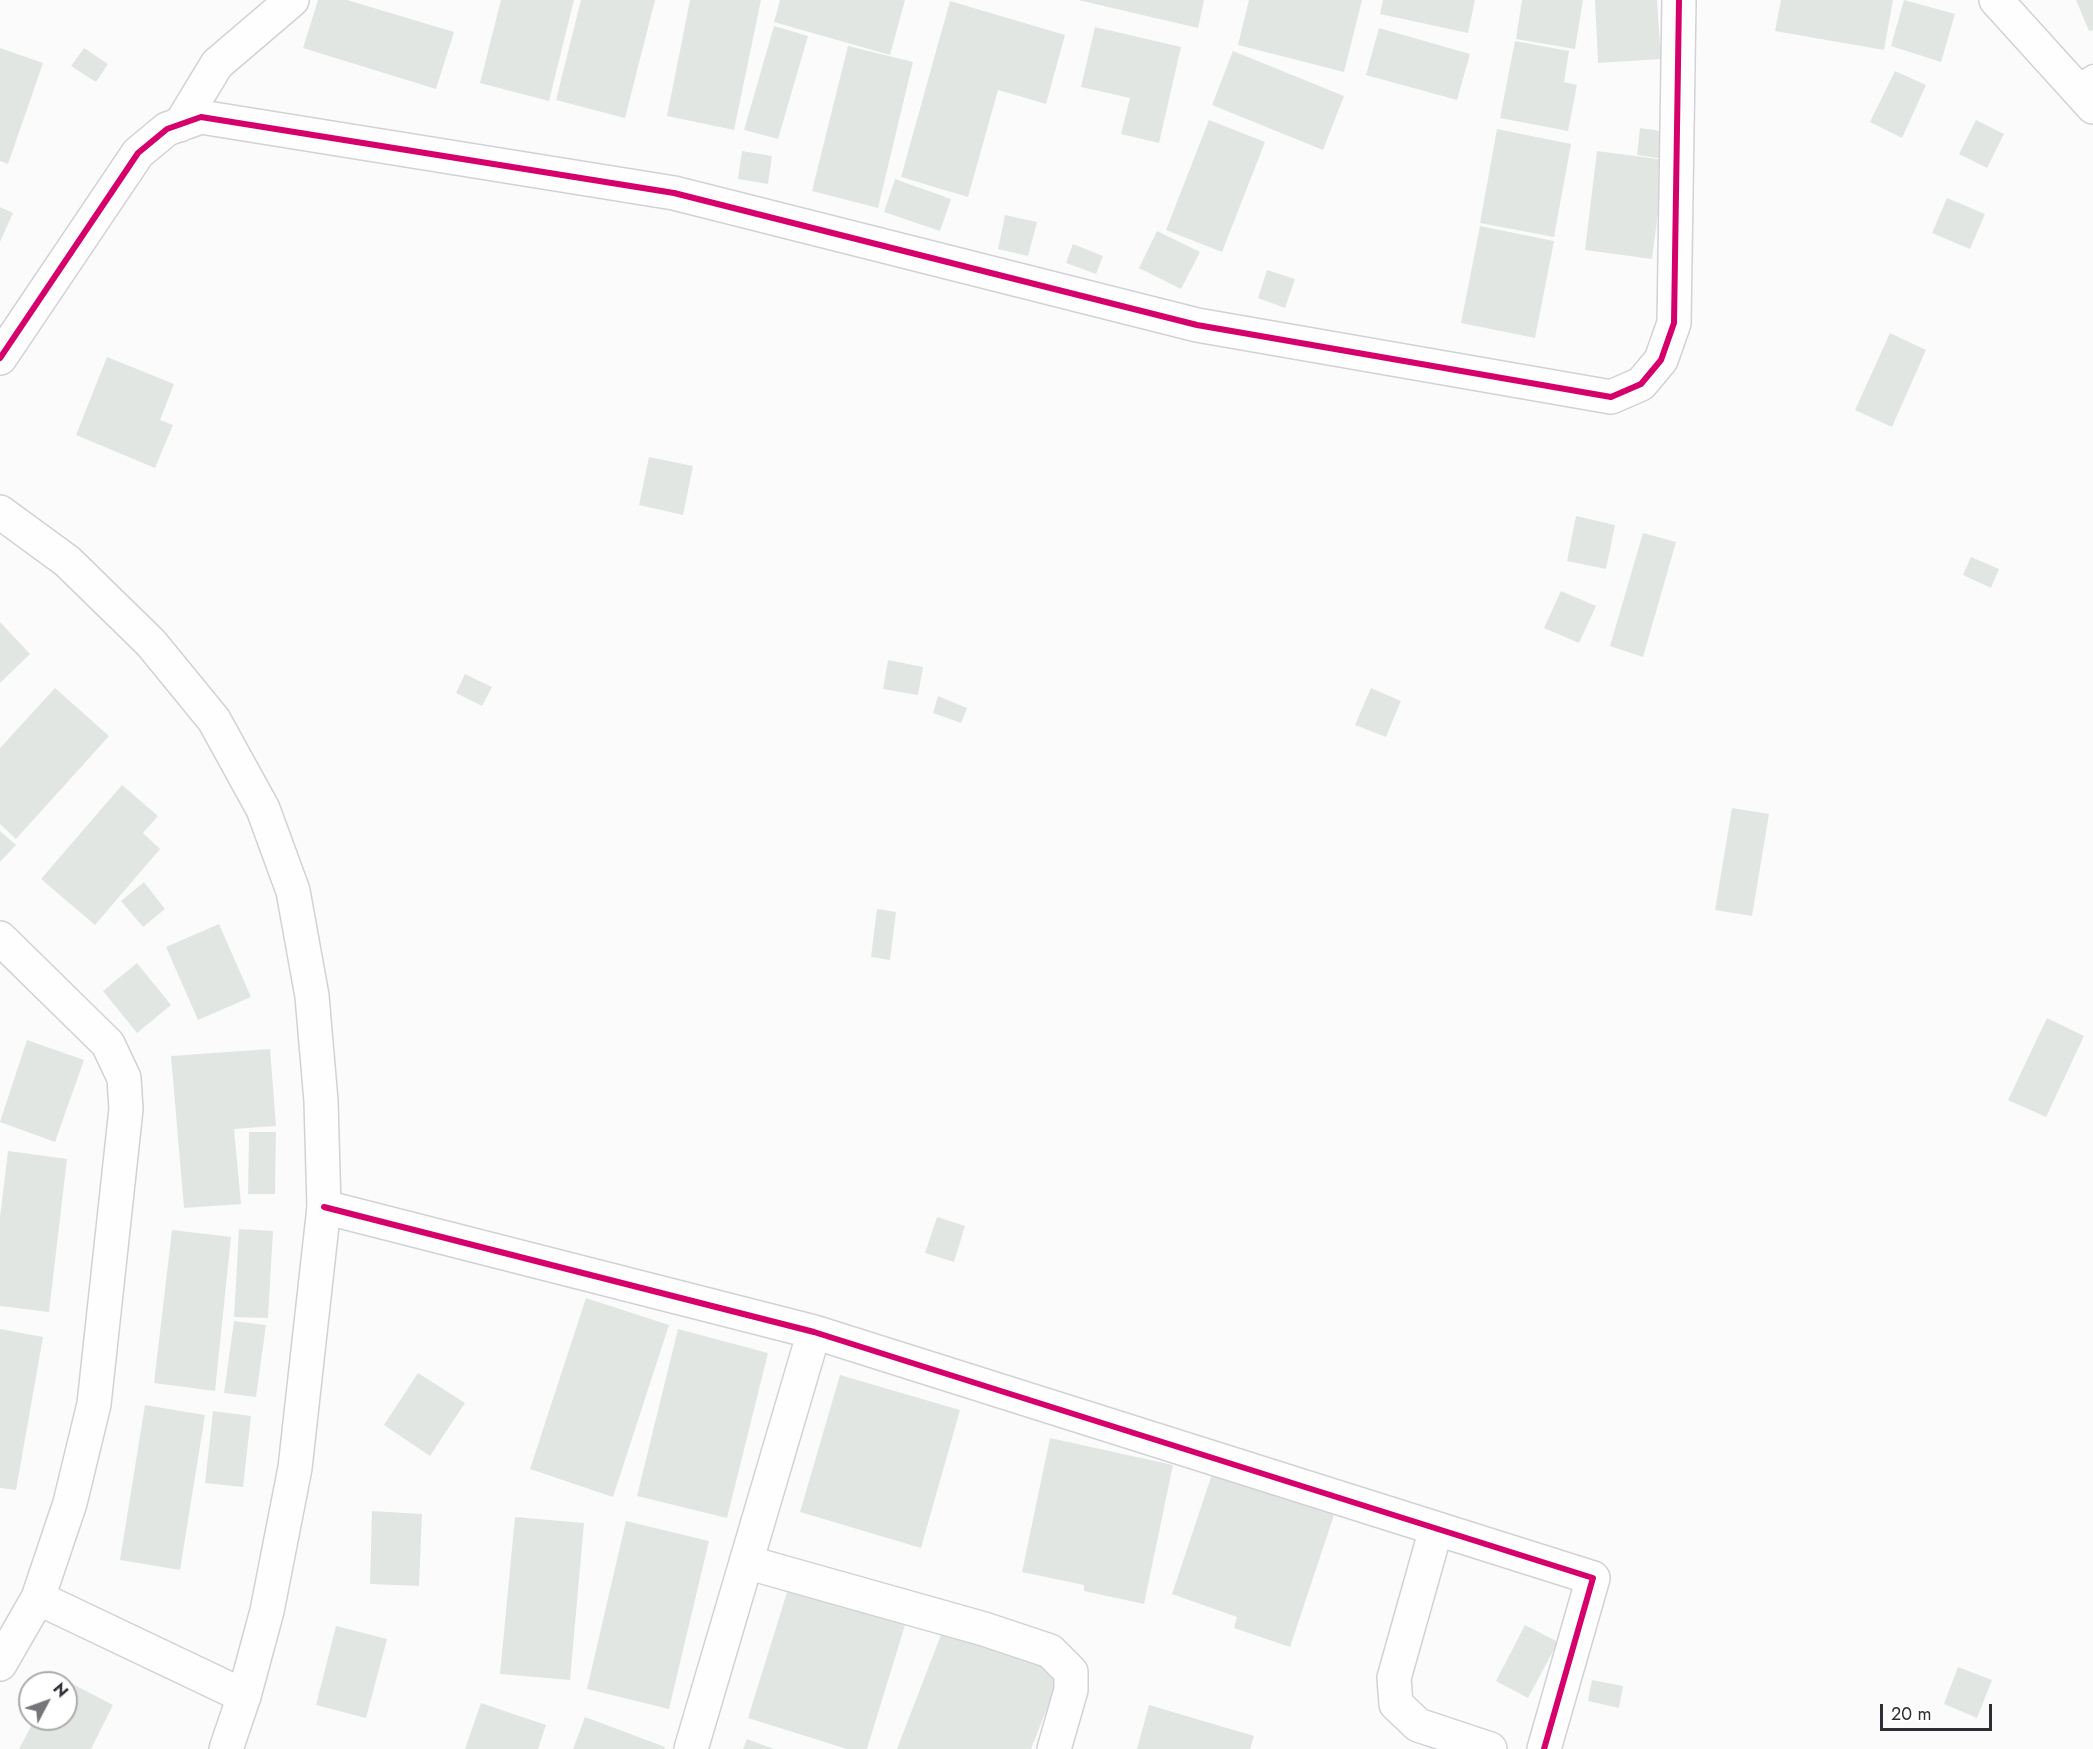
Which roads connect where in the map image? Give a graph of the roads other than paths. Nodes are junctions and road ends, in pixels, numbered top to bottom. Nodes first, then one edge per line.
1 (1679, 0) edge
2 (1996, 0) edge
3 (284, 2) edge
4 (2086, 89) edge
5 (180, 125) junction
6 (0, 358) edge
7 (0, 512) edge
8 (0, 938) edge
9 (324, 1207) junction
10 (814, 1332) junction
11 (1436, 1529) junction
12 (746, 1562) junction
13 (38, 1598) junction
14 (0, 1664) edge
15 (244, 1696) junction
16 (226, 1749) edge
17 (691, 1749) edge
18 (1054, 1749) edge
19 (1490, 1749) edge
20 (1544, 1749) edge

1 - 5 street
2 - 4 street
3 - 5 street
5 - 6 street
7 - 9 street
8 - 13 street
9 - 10 street
9 - 15 street
10 - 11 street
10 - 12 street
11 - 19 street
11 - 20 street
12 - 17 street
12 - 18 street
13 - 14 street
13 - 15 street
15 - 16 street

